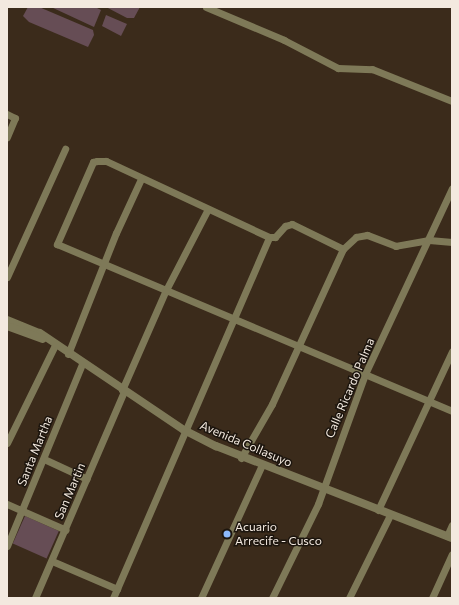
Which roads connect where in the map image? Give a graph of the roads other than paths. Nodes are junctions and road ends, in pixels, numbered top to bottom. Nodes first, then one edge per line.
1 (206, 7) edge
2 (452, 101) edge
3 (7, 114) edge
4 (7, 137) edge
5 (65, 149) dead end
6 (141, 179) junction
7 (452, 188) edge
8 (208, 209) junction
9 (269, 237) junction
10 (429, 240) junction
11 (452, 242) edge
12 (343, 249) junction
13 (105, 265) junction
14 (7, 276) edge
15 (166, 290) junction
16 (235, 319) junction
17 (7, 320) edge
18 (7, 326) edge
19 (52, 342) junction
20 (299, 347) junction
21 (452, 351) edge
22 (68, 354) junction
23 (82, 364) junction
24 (365, 374) junction
25 (123, 391) junction
26 (428, 401) junction
27 (452, 411) edge
28 (184, 430) junction
29 (7, 443) edge
30 (241, 458) junction
31 (44, 459) junction
32 (262, 465) junction
33 (87, 479) junction
34 (322, 490) junction
35 (7, 504) edge
36 (378, 510) junction
37 (23, 511) junction
38 (390, 515) junction
39 (452, 525) edge
40 (66, 530) junction
41 (450, 537) edge
42 (7, 546) edge
43 (452, 554) edge
44 (52, 561) junction
45 (117, 589) junction
46 (35, 598) edge
47 (112, 598) edge
48 (202, 598) edge
49 (272, 598) edge
50 (349, 598) edge
51 (432, 598) edge

1 - 2 street
3 - 4 street
5 - 14 street
6 - 8 street
6 - 13 street
6 - 13 street
7 - 10 street, Calle Ricardo Palma
8 - 9 street
8 - 15 street, San Martin
9 - 12 street
9 - 16 street
10 - 11 street
10 - 12 street
10 - 24 street, Calle Ricardo Palma
12 - 20 street
13 - 15 street
13 - 22 street
15 - 16 street
15 - 25 street, San Martin
16 - 20 street
16 - 28 street
17 - 19 street, Avenida Collasuyo
18 - 19 street, Avenida Collasuyo
19 - 22 street, Avenida Collasuyo
19 - 29 street
20 - 24 street
20 - 30 street
21 - 26 street
22 - 23 street, Avenida Collasuyo
23 - 25 street, Avenida Collasuyo
23 - 31 street, Santa Martha
24 - 26 street
24 - 34 street, Calle Ricardo Palma
25 - 28 street, Avenida Collasuyo
25 - 33 street, San Martin
26 - 27 street
26 - 36 street
28 - 30 street, Avenida Collasuyo
28 - 45 street
30 - 32 street, Avenida Collasuyo
31 - 33 street
31 - 37 street, Santa Martha
32 - 34 street, Avenida Collasuyo
32 - 48 street
33 - 40 street, San Martin
34 - 36 street, Avenida Collasuyo
34 - 49 street, Calle Ricardo Palma
35 - 37 street
36 - 38 street, Avenida Collasuyo
37 - 40 street
37 - 42 street, Santa Martha
38 - 41 street, Avenida Collasuyo
38 - 50 street
39 - 41 street
40 - 44 street, San Martin
43 - 51 street
44 - 45 street
44 - 46 street, San Martin
45 - 47 street

